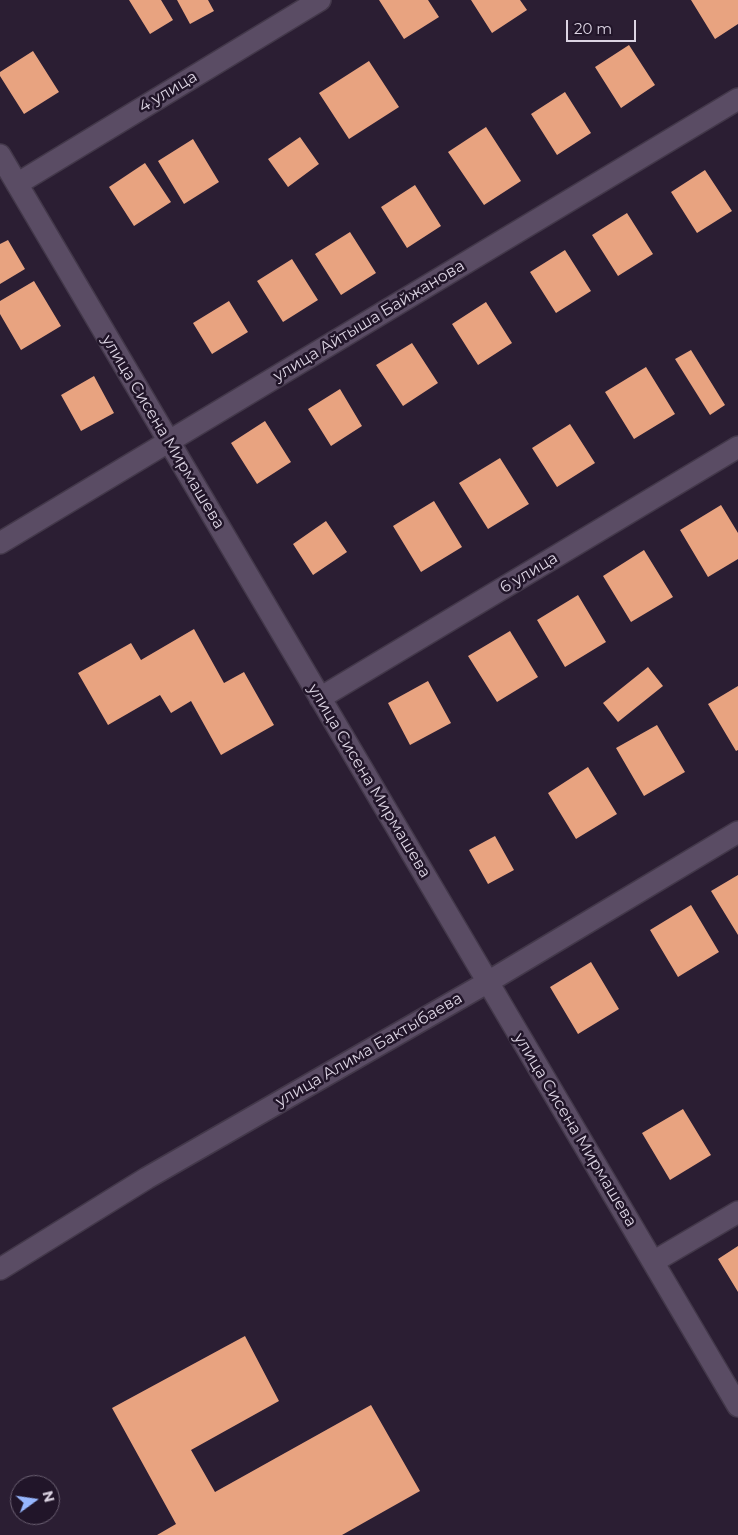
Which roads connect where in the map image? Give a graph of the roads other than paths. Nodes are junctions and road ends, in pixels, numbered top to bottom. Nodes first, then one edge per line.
1 (320, 0) edge
2 (738, 99) edge
3 (0, 155) edge
4 (17, 184) junction
5 (168, 441) junction
6 (738, 447) edge
7 (0, 542) edge
8 (320, 698) junction
9 (738, 832) edge
10 (488, 982) junction
11 (738, 1212) edge
12 (653, 1262) junction
13 (0, 1269) edge
14 (738, 1406) edge

1 - 4 street, 4 улица
2 - 5 street, улица Айтыша Байжанова
3 - 4 street, улица Сисена Мирмашева
4 - 5 street, улица Сисена Мирмашева
5 - 7 street, улица Айтыша Байжанова
5 - 8 street, улица Сисена Мирмашева
6 - 8 street, 6 улица
8 - 10 street, улица Сисена Мирмашева
9 - 10 street, улица Алима Бактыбаева
10 - 12 street, улица Сисена Мирмашева
10 - 13 street, улица Алима Бактыбаева
11 - 12 street
12 - 14 street, улица Сисена Мирмашева

